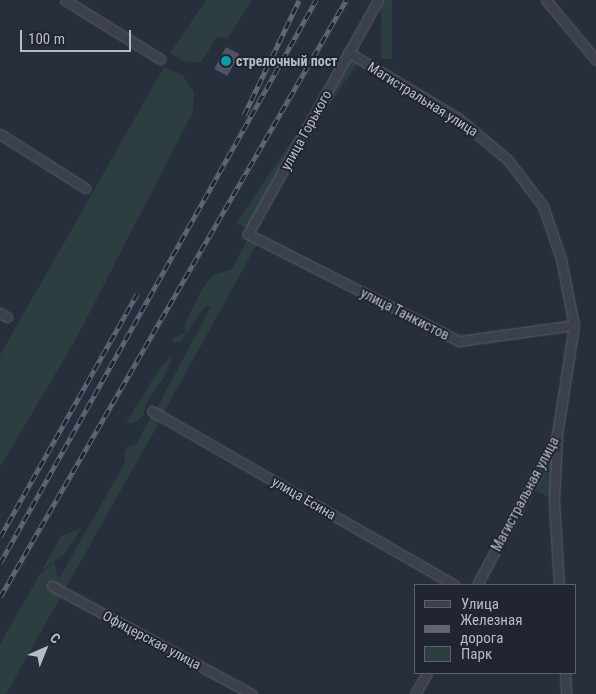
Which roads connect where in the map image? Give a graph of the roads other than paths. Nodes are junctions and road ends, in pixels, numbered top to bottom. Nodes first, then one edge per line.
1 (65, 0) edge
2 (378, 0) edge
3 (546, 0) edge
4 (348, 52) junction
5 (160, 59) dead end
6 (596, 60) edge
7 (0, 134) edge
8 (84, 188) dead end
9 (248, 234) joint
10 (574, 325) junction
11 (152, 412) dead end
12 (557, 435) junction
13 (453, 584) edge
14 (478, 584) edge
15 (559, 584) edge
16 (52, 586) dead end
17 (426, 674) edge
18 (565, 674) edge
19 (252, 694) edge
20 (415, 694) edge
21 (566, 694) edge

1 - 5 street
2 - 4 street, улица Горького
3 - 6 street
4 - 9 street, улица Горького
4 - 10 street, Магистральная улица
7 - 8 street
9 - 10 street, улица Танкистов
10 - 12 street, Магистральная улица
11 - 13 street, улица Есина
12 - 14 street, Магистральная улица
12 - 15 street
16 - 19 street, Офицерская улица
17 - 20 street
18 - 21 street

